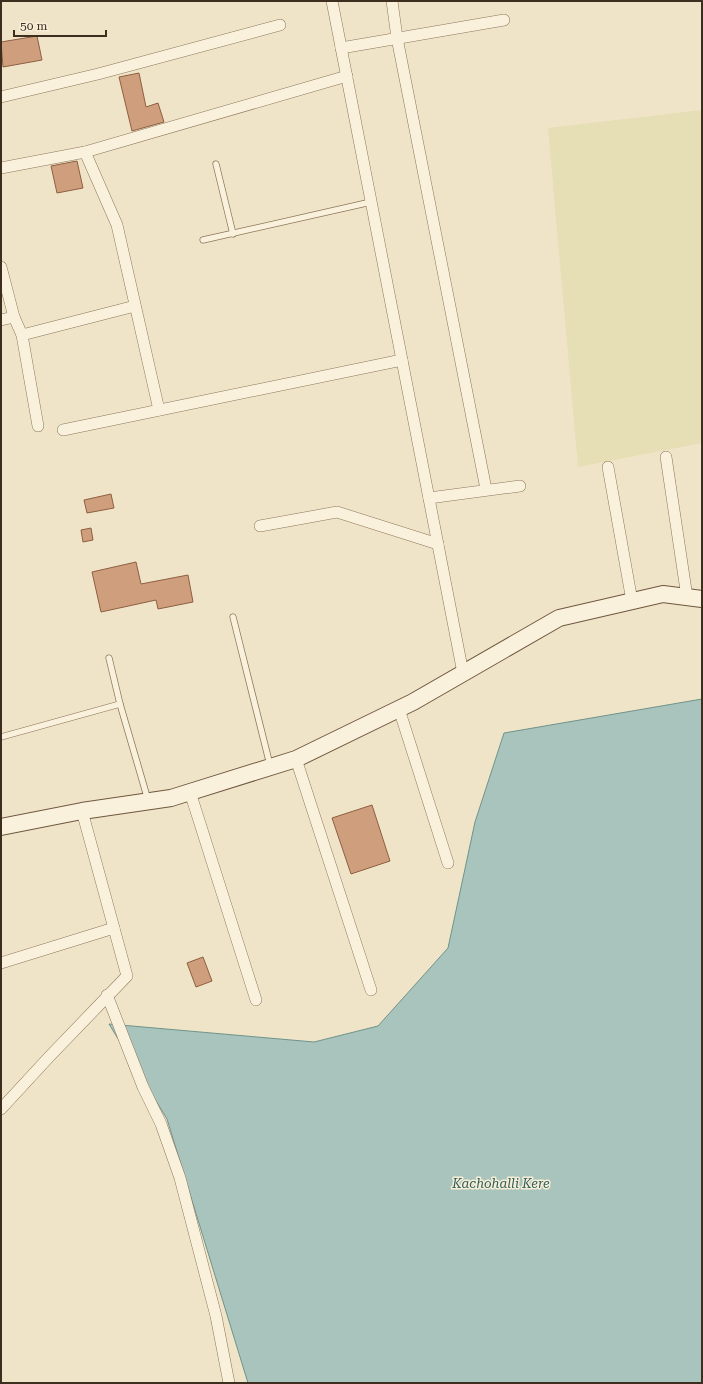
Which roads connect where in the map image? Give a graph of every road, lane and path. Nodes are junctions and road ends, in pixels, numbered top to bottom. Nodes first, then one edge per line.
1 (332, 1) edge
2 (392, 1) edge
3 (504, 20) dead end
4 (280, 25) dead end
5 (397, 38) junction
6 (341, 48) junction
7 (347, 76) junction
8 (1, 97) edge
9 (85, 152) junction
10 (216, 164) dead end
11 (1, 168) edge
12 (372, 202) junction
13 (233, 234) junction
14 (203, 240) dead end
15 (1, 267) edge
16 (135, 306) junction
17 (14, 317) junction
18 (1, 320) edge
19 (22, 335) junction
20 (402, 360) junction
21 (159, 410) junction
22 (38, 426) dead end
23 (63, 430) dead end
24 (666, 457) dead end
25 (608, 467) dead end
26 (520, 486) dead end
27 (486, 490) junction
28 (429, 498) junction
29 (260, 526) dead end
30 (438, 544) junction
31 (694, 598) edge
32 (632, 601) junction
33 (233, 617) dead end
34 (109, 658) dead end
35 (463, 673) junction
36 (120, 704) junction
37 (399, 709) junction
38 (1, 737) edge
39 (296, 759) junction
40 (271, 767) junction
41 (190, 792) junction
42 (148, 801) junction
43 (82, 811) junction
44 (1, 827) edge
45 (448, 862) dead end
46 (114, 928) junction
47 (1, 963) edge
48 (371, 990) dead end
49 (108, 995) junction
50 (256, 1000) dead end
51 (1, 1110) edge
52 (229, 1383) edge

1 - 6 street
2 - 5 street
3 - 5 street
4 - 8 street
5 - 6 street
5 - 27 street
6 - 7 street
7 - 9 street
7 - 12 street
9 - 11 street
9 - 16 street
10 - 13 lane
12 - 13 lane
12 - 20 street
13 - 14 lane
15 - 17 street
16 - 19 street
16 - 21 street
17 - 18 street
17 - 19 street
19 - 22 street
20 - 21 street
20 - 28 street
21 - 23 street
24 - 31 street
25 - 32 street
26 - 27 street
27 - 28 street
28 - 30 street
29 - 30 street
30 - 35 street
31 - 32 street
32 - 35 street
33 - 40 lane
34 - 36 lane
35 - 37 street
36 - 38 lane
36 - 42 lane
37 - 39 street
37 - 45 street
39 - 40 street
39 - 48 street
40 - 41 street
41 - 42 street
41 - 50 street
42 - 43 street
43 - 44 street
43 - 46 street
46 - 47 street
46 - 49 street
49 - 51 street
49 - 52 street

